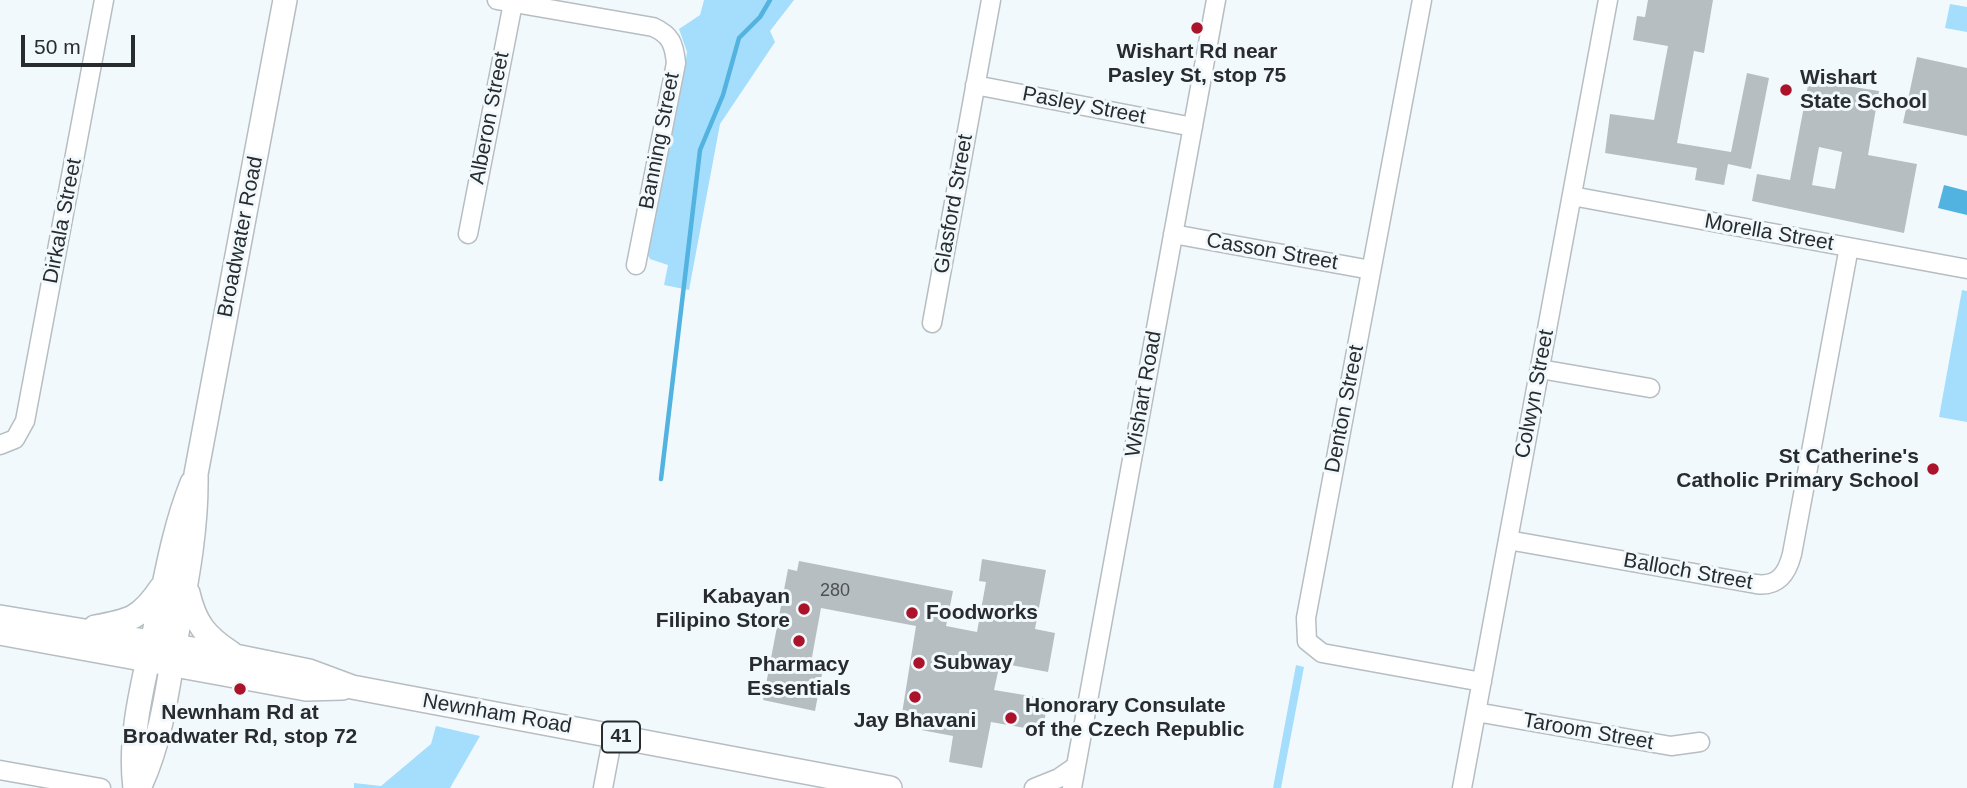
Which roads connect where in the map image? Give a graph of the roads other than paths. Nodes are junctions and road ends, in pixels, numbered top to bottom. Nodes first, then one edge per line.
1 (104, 0) edge
2 (285, 0) edge
3 (991, 0) edge
4 (1216, 0) edge
5 (1422, 0) edge
6 (1608, 0) edge
7 (505, 1) edge
8 (975, 85) junction
9 (1193, 127) junction
10 (1572, 196) junction
11 (467, 234) dead end
12 (1173, 234) junction
13 (1849, 247) junction
14 (636, 265) dead end
15 (1967, 269) edge
16 (1371, 270) junction
17 (932, 323) dead end
18 (1540, 369) junction
19 (1650, 388) dead end
20 (7, 442) edge
21 (1508, 540) junction
22 (175, 582) junction
23 (0, 617) edge
24 (78, 630) junction
25 (0, 633) edge
26 (150, 652) junction
27 (173, 656) junction
28 (235, 656) junction
29 (1482, 682) junction
30 (352, 687) junction
31 (1476, 712) junction
32 (613, 735) junction
33 (1700, 742) dead end
34 (1075, 767) junction
35 (0, 770) edge
36 (101, 788) edge
37 (137, 788) edge
38 (603, 788) edge
39 (890, 788) edge
40 (1034, 788) edge
41 (1072, 788) edge
42 (1462, 788) edge

1 - 20 street, Dirkala Street
2 - 22 main road, Broadwater Road
3 - 8 street, Glasford Street
4 - 9 street, Wishart Road
5 - 16 street, Denton Street
6 - 10 street, Colwyn Street
7 - 11 street, Alberon Street
7 - 14 street, Banning Street
8 - 9 street, Pasley Street
8 - 17 street, Glasford Street
9 - 12 street, Wishart Road
10 - 13 street, Morella Street
10 - 18 street, Colwyn Street
12 - 16 street, Casson Street
12 - 34 street, Wishart Road
13 - 15 street, Morella Street
13 - 21 street, Balloch Street
16 - 29 street, Denton Street
18 - 19 street
18 - 21 street, Colwyn Street
21 - 29 street, Colwyn Street
22 - 24 main road
22 - 26 main road, Broadwater Road
22 - 27 main road, Broadwater Road
22 - 28 main road
23 - 24 main road, Newnham Road / 41
24 - 26 main road, Newnham Road / 41
25 - 26 main road, Newnham Road / 41
26 - 27 main road, Newnham Road / 41
26 - 37 main road, Broadwater Road
27 - 28 main road, Newnham Road / 41
27 - 30 main road, Newnham Road / 41
27 - 37 main road, Broadwater Road
28 - 30 main road, Newnham Road / 41
29 - 31 street, Colwyn Street
30 - 32 main road, Newnham Road / 41
31 - 33 street, Taroom Street
31 - 42 street, Colwyn Street
32 - 38 street
32 - 39 main road, Newnham Road / 41
34 - 40 street
34 - 41 street, Wishart Road
35 - 36 street

